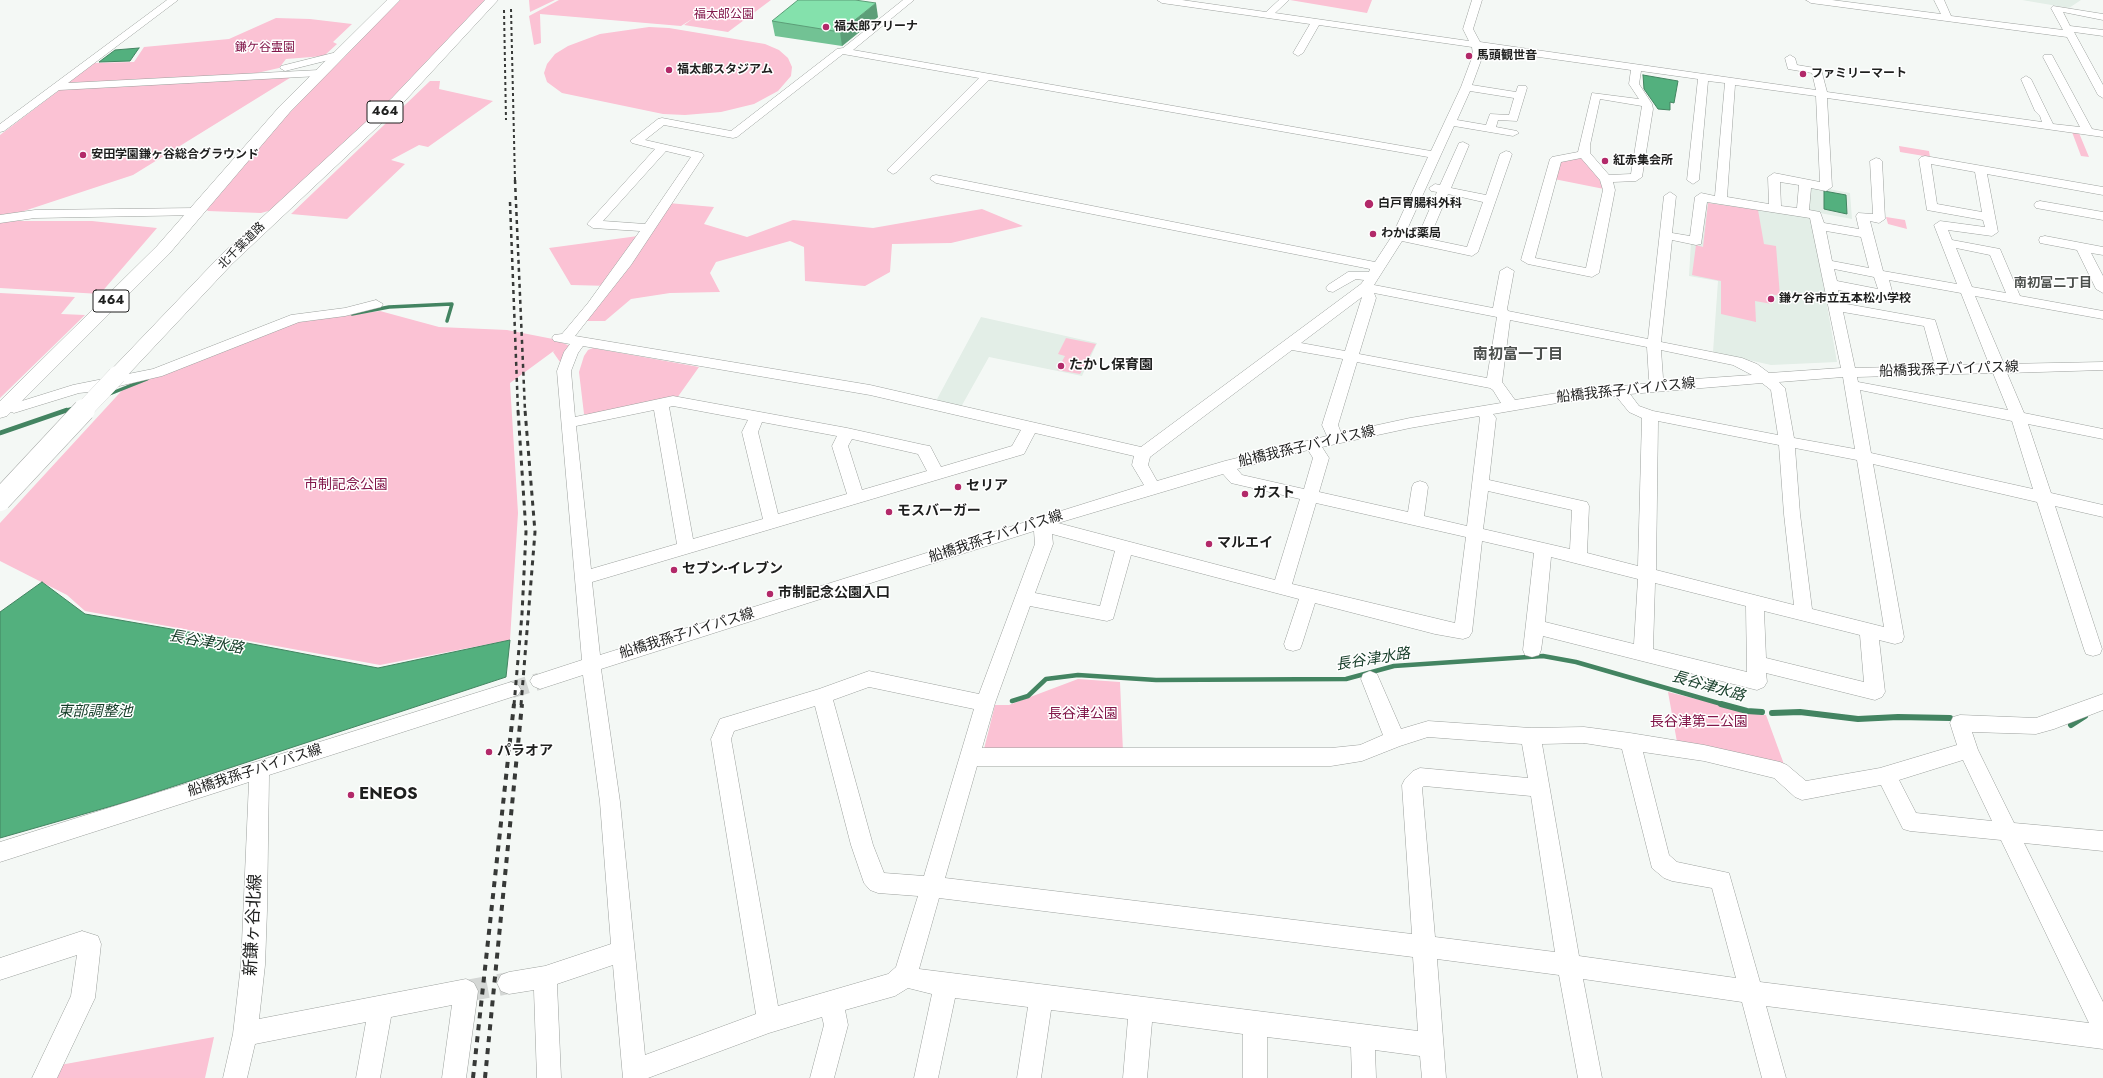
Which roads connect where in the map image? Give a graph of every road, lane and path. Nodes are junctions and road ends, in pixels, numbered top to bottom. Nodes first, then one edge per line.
1 (173, 0) edge
2 (394, 0) edge
3 (492, 0) edge
4 (909, 0) edge
5 (1162, 0) edge
6 (1284, 0) edge
7 (1477, 0) edge
8 (1811, 0) edge
9 (1939, 0) edge
10 (1851, 3) edge
11 (1268, 15) junction
12 (2103, 17) edge
13 (1948, 19) junction
14 (1316, 22) junction
15 (2067, 31) junction
16 (2103, 33) edge
17 (1476, 46) junction
18 (846, 52) junction
19 (1298, 53) dead end
20 (337, 55) junction
21 (2048, 57) dead end
22 (1790, 58) dead end
23 (1636, 68) junction
24 (319, 73) junction
25 (252, 76) junction
26 (986, 77) junction
27 (1703, 78) junction
28 (2026, 79) dead end
29 (1730, 82) junction
30 (56, 87) junction
31 (1466, 87) junction
32 (1822, 94) junction
33 (2103, 95) edge
34 (1647, 104) junction
35 (1450, 122) junction
36 (2049, 127) junction
37 (0, 129) edge
38 (1490, 129) junction
39 (2088, 132) junction
40 (1513, 133) dead end
41 (2103, 134) edge
42 (1463, 145) dead end
43 (664, 147) junction
44 (1506, 154) dead end
45 (1584, 154) junction
46 (1435, 155) junction
47 (1876, 161) dead end
48 (1980, 169) junction
49 (892, 170) dead end
50 (936, 178) dead end
51 (1606, 178) junction
52 (1693, 180) dead end
53 (1805, 183) junction
54 (1421, 185) junction
55 (1444, 190) junction
56 (2103, 190) edge
57 (1670, 196) dead end
58 (1490, 200) junction
59 (1721, 200) junction
60 (2040, 206) dead end
61 (1775, 208) junction
62 (196, 212) junction
63 (1803, 213) junction
64 (2103, 216) edge
65 (1989, 218) junction
66 (0, 219) edge
67 (1818, 226) junction
68 (649, 228) junction
69 (1867, 234) junction
70 (1665, 235) junction
71 (1398, 236) junction
72 (2045, 240) dead end
73 (1422, 241) junction
74 (1948, 243) junction
75 (2082, 247) junction
76 (2103, 251) edge
77 (1826, 264) junction
78 (1507, 271) dead end
79 (1877, 273) junction
80 (2099, 273) edge
81 (1372, 277) junction
82 (1830, 284) junction
83 (1333, 288) dead end
84 (2103, 289) edge
85 (1968, 290) junction
86 (2015, 299) junction
87 (376, 304) dead end
88 (1835, 306) junction
89 (1504, 315) junction
90 (2103, 315) edge
91 (568, 340) junction
92 (1290, 345) junction
93 (1654, 345) junction
94 (1351, 357) junction
95 (2103, 366) edge
96 (2000, 369) junction
97 (1943, 370) junction
98 (1848, 373) junction
99 (1767, 377) junction
100 (1494, 384) junction
101 (1662, 386) junction
102 (1860, 386) dead end
103 (1619, 390) junction
104 (661, 404) junction
105 (1510, 406) junction
106 (7, 410) edge
107 (1482, 410) junction
108 (1650, 415) junction
109 (758, 416) junction
110 (2018, 417) junction
111 (568, 423) junction
112 (1031, 426) junction
113 (847, 433) junction
114 (2103, 434) edge
115 (1336, 438) junction
116 (1787, 441) junction
117 (1312, 444) junction
118 (1144, 453) junction
119 (1863, 456) junction
120 (1225, 466) junction
121 (936, 474) junction
122 (1481, 484) junction
123 (1153, 487) junction
124 (1420, 487) dead end
125 (1310, 494) junction
126 (2044, 497) junction
127 (856, 498) junction
128 (0, 500) edge
129 (2103, 511) edge
130 (1415, 519) junction
131 (772, 522) junction
132 (1042, 522) junction
133 (1476, 533) junction
134 (1125, 546) junction
135 (686, 547) junction
136 (1543, 550) junction
137 (1578, 558) junction
138 (1647, 576) junction
139 (582, 578) junction
140 (1282, 587) junction
141 (1309, 594) junction
142 (1024, 598) junction
143 (1755, 603) junction
144 (1804, 614) junction
145 (1535, 627) junction
146 (1869, 631) junction
147 (1293, 644) dead end
148 (2093, 649) dead end
149 (1532, 650) dead end
150 (1643, 653) junction
151 (593, 663) junction
152 (1757, 664) junction
153 (1370, 679) dead end
154 (540, 681) tunnel mouth
155 (511, 690) tunnel mouth
156 (822, 696) junction
157 (2103, 702) edge
158 (986, 703) junction
159 (1532, 736) junction
160 (1395, 740) junction
161 (1630, 741) junction
162 (1968, 750) junction
163 (968, 757) junction
164 (259, 770) junction
165 (1886, 775) junction
166 (1540, 788) junction
167 (2008, 831) junction
168 (2103, 841) edge
169 (0, 852) edge
170 (931, 887) junction
171 (1425, 948) junction
172 (623, 951) junction
173 (1569, 967) junction
174 (0, 969) edge
175 (906, 974) junction
176 (545, 977) junction
177 (509, 983) tunnel mouth
178 (946, 985) junction
179 (1750, 992) junction
180 (1041, 996) junction
181 (831, 1003) junction
182 (381, 1007) junction
183 (1141, 1010) junction
184 (770, 1021) junction
185 (1255, 1025) junction
186 (2103, 1027) edge
187 (245, 1034) junction
188 (1363, 1037) junction
189 (2103, 1037) edge
190 (1432, 1045) junction
191 (634, 1074) edge
192 (44, 1078) edge
193 (235, 1078) edge
194 (368, 1078) edge
195 (454, 1078) edge
196 (549, 1078) edge
197 (822, 1078) edge
198 (926, 1078) edge
199 (1029, 1078) edge
200 (1135, 1078) edge
201 (1255, 1078) edge
202 (1364, 1078) edge
203 (1434, 1078) edge
204 (1590, 1078) edge
205 (1774, 1078) edge

1 - 30 street
2 - 20 highway, 464
3 - 128 highway, 北千葉道路 / 464, bridge
4 - 18 street
5 - 11 street
6 - 11 street
7 - 17 street
8 - 10 street
9 - 13 street
10 - 13 street
11 - 14 street
12 - 15 street
13 - 15 street
14 - 17 street
14 - 19 street
15 - 16 street
15 - 33 street
17 - 23 street
17 - 31 street
18 - 26 street
18 - 43 street
20 - 24 highway, 464
20 - 25 street
21 - 39 street
22 - 32 street
23 - 27 street
23 - 34 street
24 - 25 street
24 - 62 highway, 464
25 - 30 street
26 - 46 street
26 - 49 street
27 - 29 street
27 - 52 street
28 - 36 street
29 - 32 street
29 - 59 street
30 - 37 street
31 - 35 street
31 - 38 street
32 - 36 street
32 - 53 street
34 - 45 street
34 - 51 street
35 - 38 street
35 - 46 street
36 - 39 street
38 - 40 street
39 - 41 street
42 - 55 street
43 - 68 street
43 - 68 street
44 - 58 street
45 - 51 street
45 - 51 street
46 - 54 street
47 - 69 street
48 - 56 street
48 - 65 street
48 - 65 street
50 - 81 street
53 - 61 street
53 - 63 street
54 - 55 street
54 - 71 street
55 - 58 street
55 - 73 street
57 - 70 street
58 - 73 street
59 - 61 street
59 - 70 street
60 - 64 street
61 - 63 street
62 - 66 street
62 - 106 highway, 464
63 - 67 street
65 - 74 street
67 - 69 street
67 - 77 street
68 - 91 street
69 - 79 street
70 - 93 street
71 - 73 street
71 - 81 street
72 - 75 street
74 - 85 street
74 - 86 street
75 - 76 street
75 - 80 street
77 - 79 street
77 - 82 street
78 - 89 street
79 - 82 street
79 - 85 street
80 - 84 street
81 - 83 street
81 - 89 street
81 - 92 street
81 - 94 street
82 - 88 street
85 - 86 street
85 - 96 street
86 - 90 street
87 - 106 street
88 - 97 street
88 - 98 street
89 - 93 street
89 - 100 street
91 - 111 street
91 - 112 street
92 - 94 street
92 - 118 street
93 - 99 street
93 - 101 street
94 - 100 street
94 - 115 street
95 - 96 street, 船橋我孫子バイパス線
96 - 97 street, 船橋我孫子バイパス線
96 - 110 street
97 - 98 street, 船橋我孫子バイパス線
98 - 99 street, 船橋我孫子バイパス線
98 - 119 street
99 - 101 street, 船橋我孫子バイパス線
99 - 116 street
100 - 105 street
101 - 103 street, 船橋我孫子バイパス線
102 - 110 street
103 - 105 street, 船橋我孫子バイパス線
103 - 108 street
104 - 109 street
104 - 111 street
104 - 135 street
105 - 107 street, 船橋我孫子バイパス線
107 - 115 street, 船橋我孫子バイパス線
107 - 122 street
108 - 116 street
108 - 138 street
109 - 113 street
109 - 131 street
110 - 114 street
110 - 126 street
111 - 139 street
112 - 118 street
112 - 121 street
113 - 121 street
113 - 127 street
115 - 117 street, 船橋我孫子バイパス線
116 - 119 street
116 - 144 street
117 - 120 street, 船橋我孫子バイパス線
117 - 125 street
118 - 123 street
119 - 126 street
119 - 146 street
120 - 123 street, 船橋我孫子バイパス線
120 - 125 street
121 - 127 street
122 - 133 street
122 - 137 street
123 - 132 street, 船橋我孫子バイパス線
124 - 130 street
125 - 130 street
125 - 140 street
126 - 129 street
126 - 148 street
127 - 131 street
130 - 133 street
131 - 135 street
132 - 134 street
132 - 142 street
132 - 151 street, 船橋我孫子バイパス線
133 - 136 street
133 - 141 street
134 - 140 street
134 - 142 street
135 - 139 street
136 - 137 street
136 - 145 street
137 - 138 street
138 - 143 street
138 - 150 street
139 - 151 street
140 - 141 street
141 - 147 street
142 - 158 street
143 - 144 street
143 - 152 street
144 - 146 street
145 - 149 street
145 - 150 street
146 - 152 street
150 - 152 street
151 - 154 street, 船橋我孫子バイパス線
151 - 172 street
153 - 160 street
155 - 164 street, 船橋我孫子バイパス線
156 - 158 street
156 - 170 street
156 - 184 street
157 - 162 street
158 - 163 street
159 - 160 street
159 - 161 street
159 - 166 street
160 - 163 street
161 - 165 street
161 - 179 street
162 - 165 street
162 - 167 street
163 - 170 street
164 - 169 street, 船橋我孫子バイパス線
164 - 187 street, 新鎌ヶ谷北線
165 - 167 street
166 - 171 street
166 - 173 street
167 - 168 street
167 - 186 street
170 - 171 street
170 - 175 street
171 - 173 street
171 - 190 street
172 - 176 street
172 - 191 street
173 - 179 street
173 - 204 street
174 - 192 street
175 - 178 street
175 - 181 street
176 - 177 street
176 - 196 street
178 - 180 street
178 - 198 street
179 - 189 street
179 - 205 street
180 - 183 street
180 - 199 street
181 - 184 street
181 - 197 street
182 - 187 street
182 - 194 street
182 - 195 street
183 - 185 street
183 - 200 street
184 - 191 street
185 - 188 street
185 - 201 street
187 - 193 street, 新鎌ヶ谷北線
188 - 190 street
188 - 202 street
190 - 203 street

